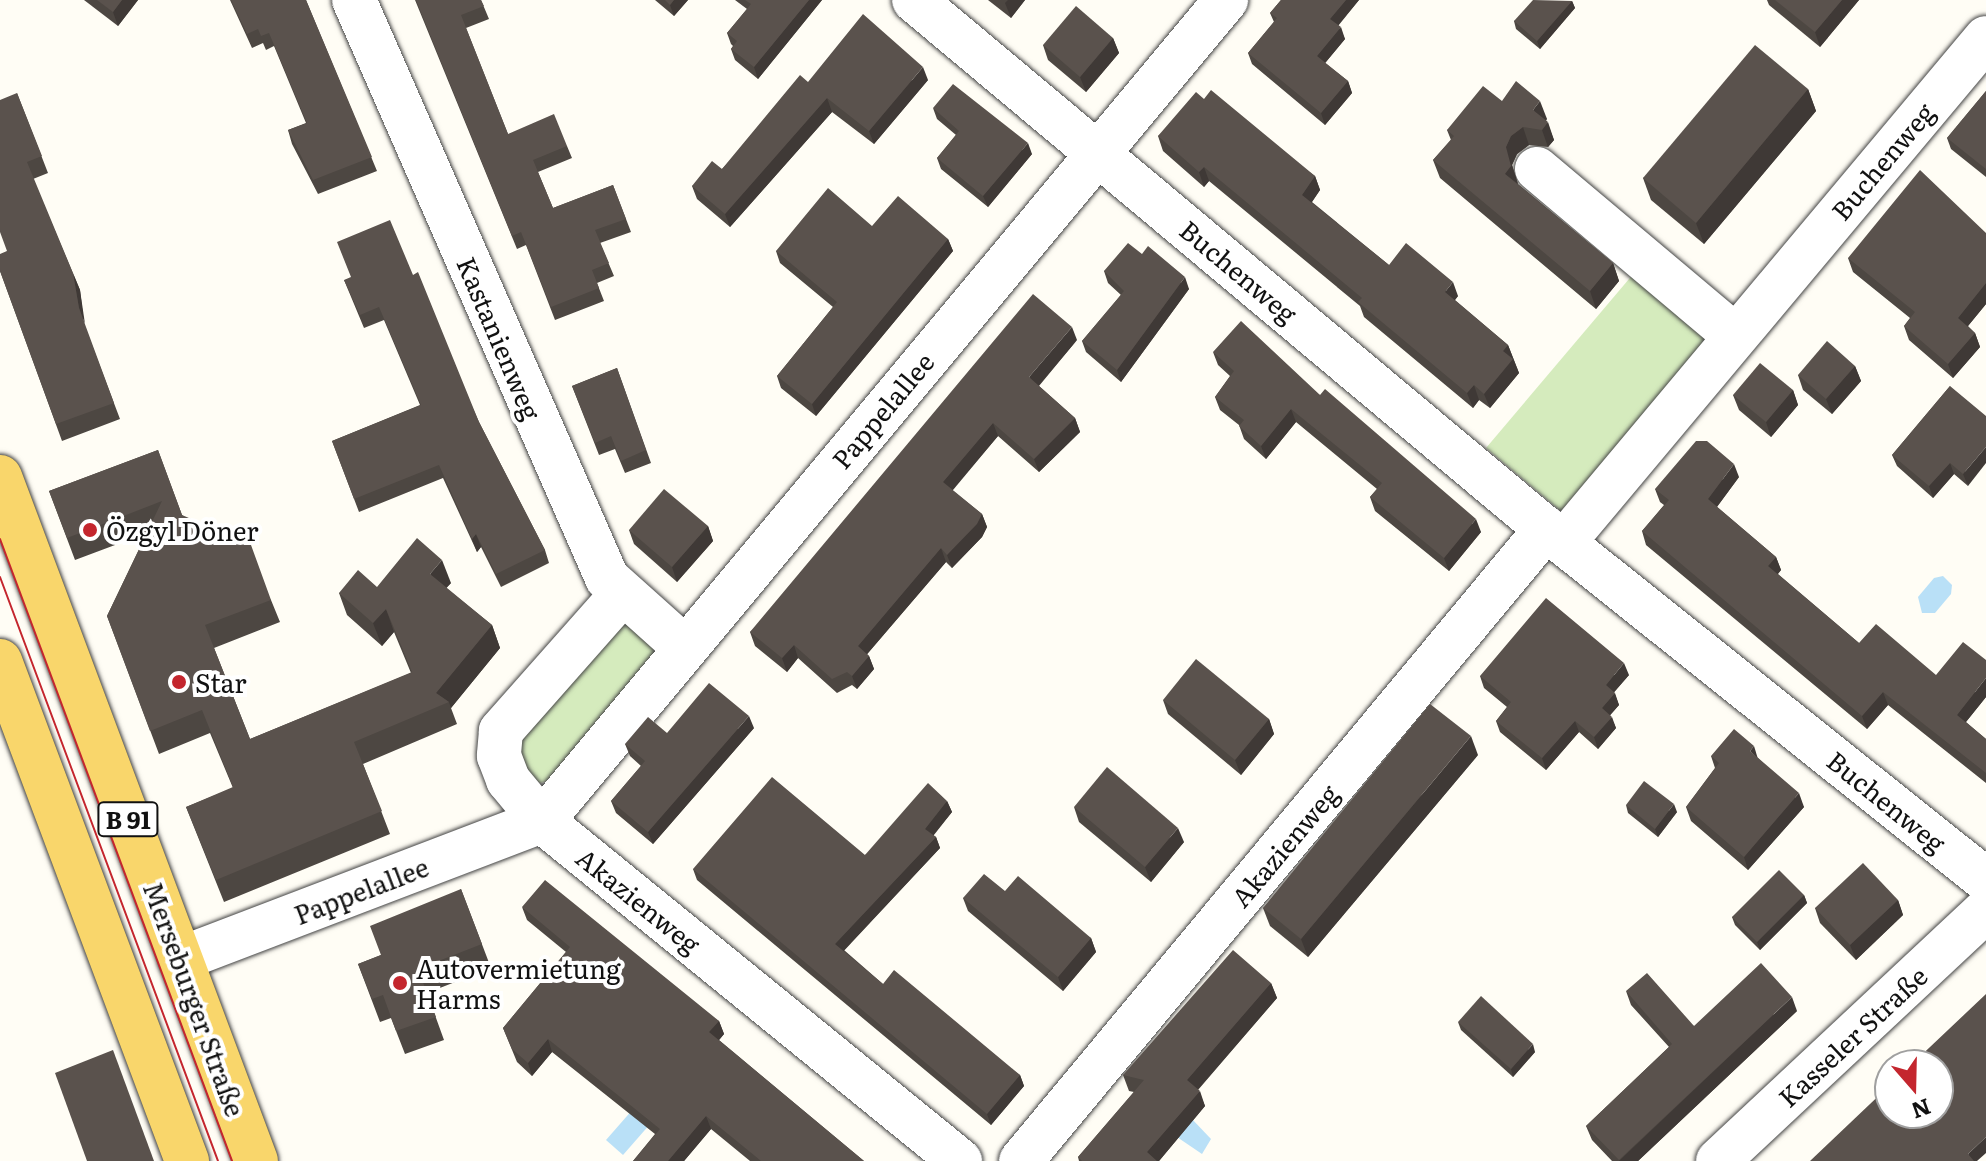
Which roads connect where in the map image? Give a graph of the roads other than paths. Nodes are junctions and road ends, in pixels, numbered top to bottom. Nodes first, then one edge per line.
1 (354, 0) edge
2 (914, 0) edge
3 (1226, 0) edge
4 (1986, 38) edge
5 (1096, 151) junction
6 (1537, 169) dead end
7 (1735, 336) junction
8 (0, 477) edge
9 (1555, 536) junction
10 (622, 594) junction
11 (685, 648) junction
12 (0, 661) edge
13 (542, 821) junction
14 (1986, 880) edge
15 (1986, 910) edge
16 (180, 959) junction
17 (187, 1161) edge
18 (256, 1161) edge
19 (960, 1161) edge
20 (1021, 1161) edge
21 (1718, 1161) edge

1 - 10 street, Kastanienweg
2 - 5 street, Buchenweg
3 - 5 street, Pappelallee
4 - 7 street, Buchenweg
5 - 9 street, Buchenweg
5 - 11 street, Pappelallee
6 - 7 street
7 - 9 street, Buchenweg
8 - 16 main road, Merseburger Straße / B 91
9 - 14 street, Buchenweg
9 - 20 street, Akazienweg
10 - 11 street, Kastanienweg
10 - 13 street
11 - 13 street, Pappelallee
12 - 17 main road, B 91
13 - 16 street, Pappelallee
13 - 19 street, Akazienweg
15 - 21 street, Kasseler Straße
16 - 18 main road, Merseburger Straße / B 91

